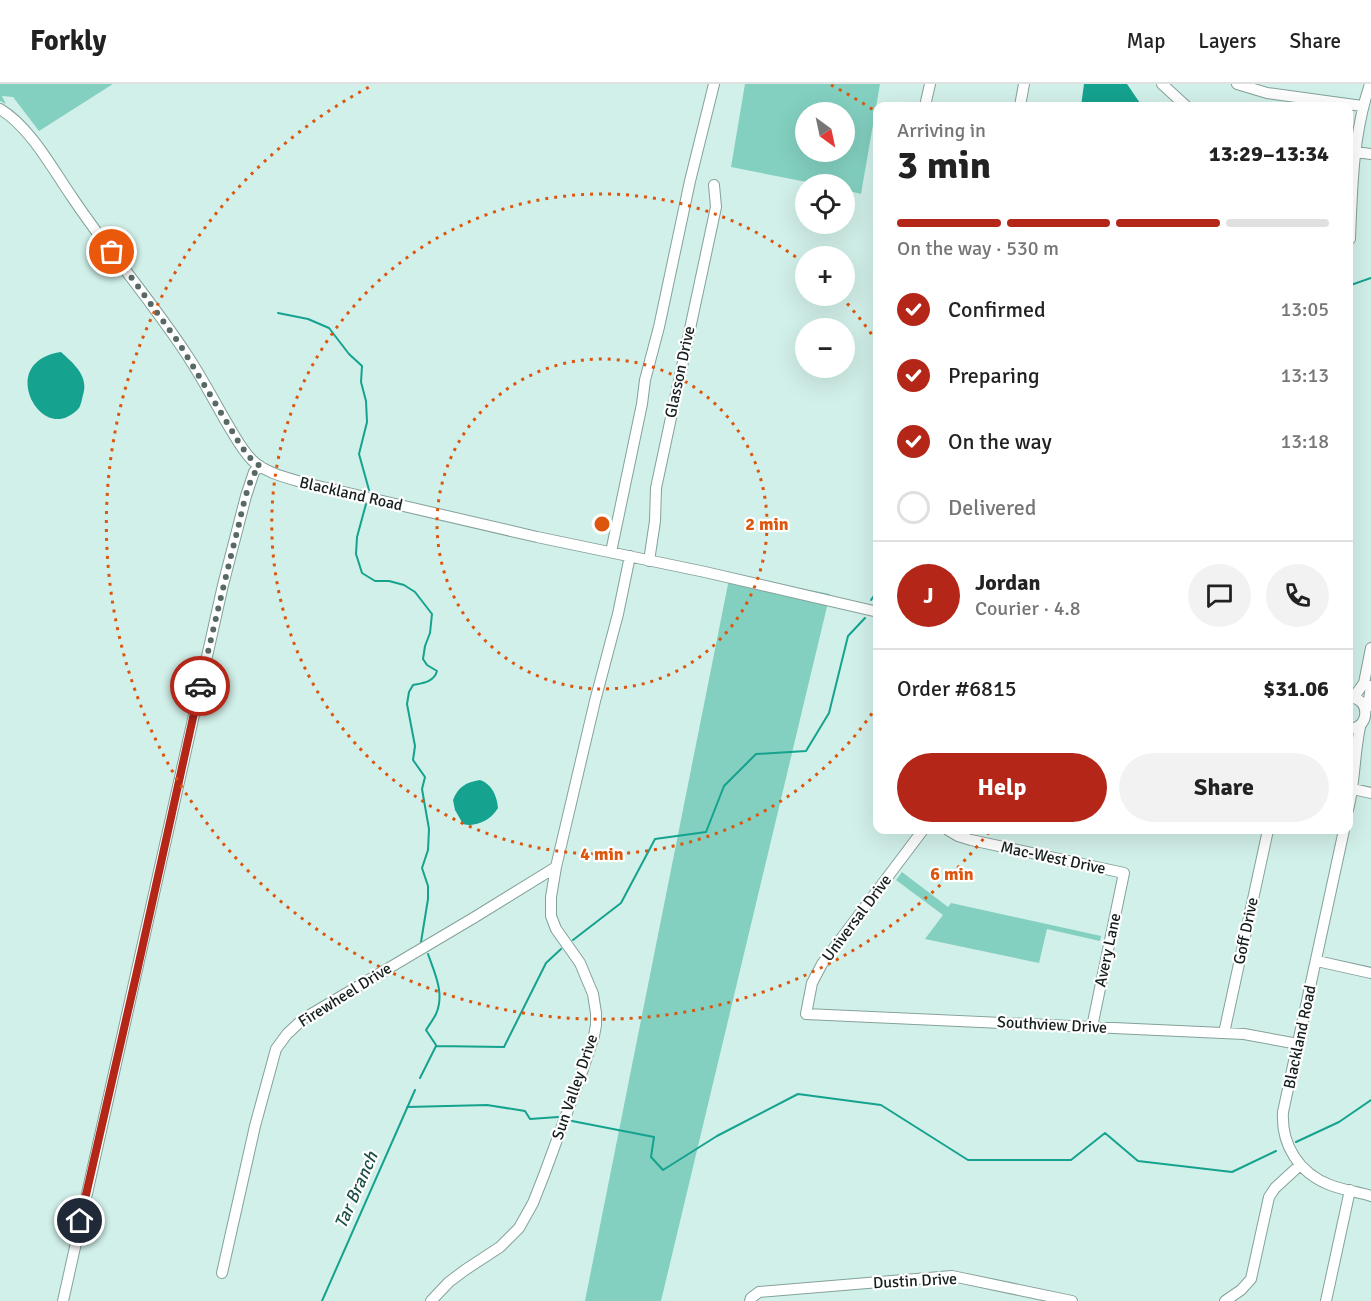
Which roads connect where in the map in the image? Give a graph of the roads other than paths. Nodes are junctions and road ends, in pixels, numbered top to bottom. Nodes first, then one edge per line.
1 (714, 84) edge
2 (930, 84) edge
3 (1024, 84) edge
4 (1162, 84) edge
5 (1237, 84) edge
6 (1370, 84) edge
7 (926, 102) edge
8 (1021, 102) edge
9 (1180, 102) edge
10 (1333, 102) edge
11 (1353, 105) edge
12 (1362, 106) junction
13 (0, 109) edge
14 (1353, 143) edge
15 (1353, 151) edge
16 (1371, 154) edge
17 (714, 185) dead end
18 (260, 466) junction
19 (611, 552) junction
20 (630, 556) junction
21 (649, 561) junction
22 (873, 611) edge
23 (1371, 648) edge
24 (1371, 686) edge
25 (1353, 696) edge
26 (1353, 698) edge
27 (1368, 707) junction
28 (1354, 728) edge
29 (1353, 745) edge
30 (1355, 749) junction
31 (1353, 789) joint
32 (1371, 793) edge
33 (920, 834) edge
34 (955, 834) edge
35 (1267, 834) edge
36 (1343, 834) edge
37 (556, 867) junction
38 (1124, 873) joint
39 (1317, 961) junction
40 (1371, 973) edge
41 (806, 1014) joint
42 (1092, 1027) junction
43 (1224, 1033) junction
44 (1298, 1044) junction
45 (1300, 1165) junction
46 (1350, 1190) junction
47 (1371, 1196) edge
48 (222, 1273) dead end
49 (753, 1297) edge
50 (63, 1301) edge
51 (431, 1301) edge
52 (1072, 1301) edge
53 (1225, 1301) edge
54 (1326, 1301) edge

1 - 19 street
2 - 7 street
3 - 8 street
4 - 9 street
5 - 10 street
6 - 12 street
11 - 12 street
12 - 14 street
13 - 18 street, Blackland Road
15 - 16 street
17 - 21 street, Glasson Drive
18 - 19 street, Blackland Road
18 - 50 street
19 - 20 street, Blackland Road
20 - 21 street, Blackland Road
20 - 37 street, Sun Valley Drive
21 - 22 street, Blackland Road
23 - 25 street
24 - 27 street
26 - 27 street
27 - 28 street
28 - 30 street
29 - 30 street
30 - 31 street
31 - 32 street
33 - 41 street, Universal Drive
34 - 38 street, Mac-West Drive
35 - 43 street, Goff Drive
36 - 39 street, Blackland Road
37 - 48 street, Firewheel Drive
37 - 51 street, Sun Valley Drive
38 - 42 street, Avery Lane
39 - 40 street
39 - 44 street, Blackland Road
41 - 42 street, Southview Drive
42 - 43 street, Southview Drive
43 - 44 street, Southview Drive
44 - 45 street, Blackland Road
45 - 46 street, Blackland Road
45 - 53 street
46 - 47 street, Blackland Road
46 - 54 street
49 - 52 street, Dustin Drive

